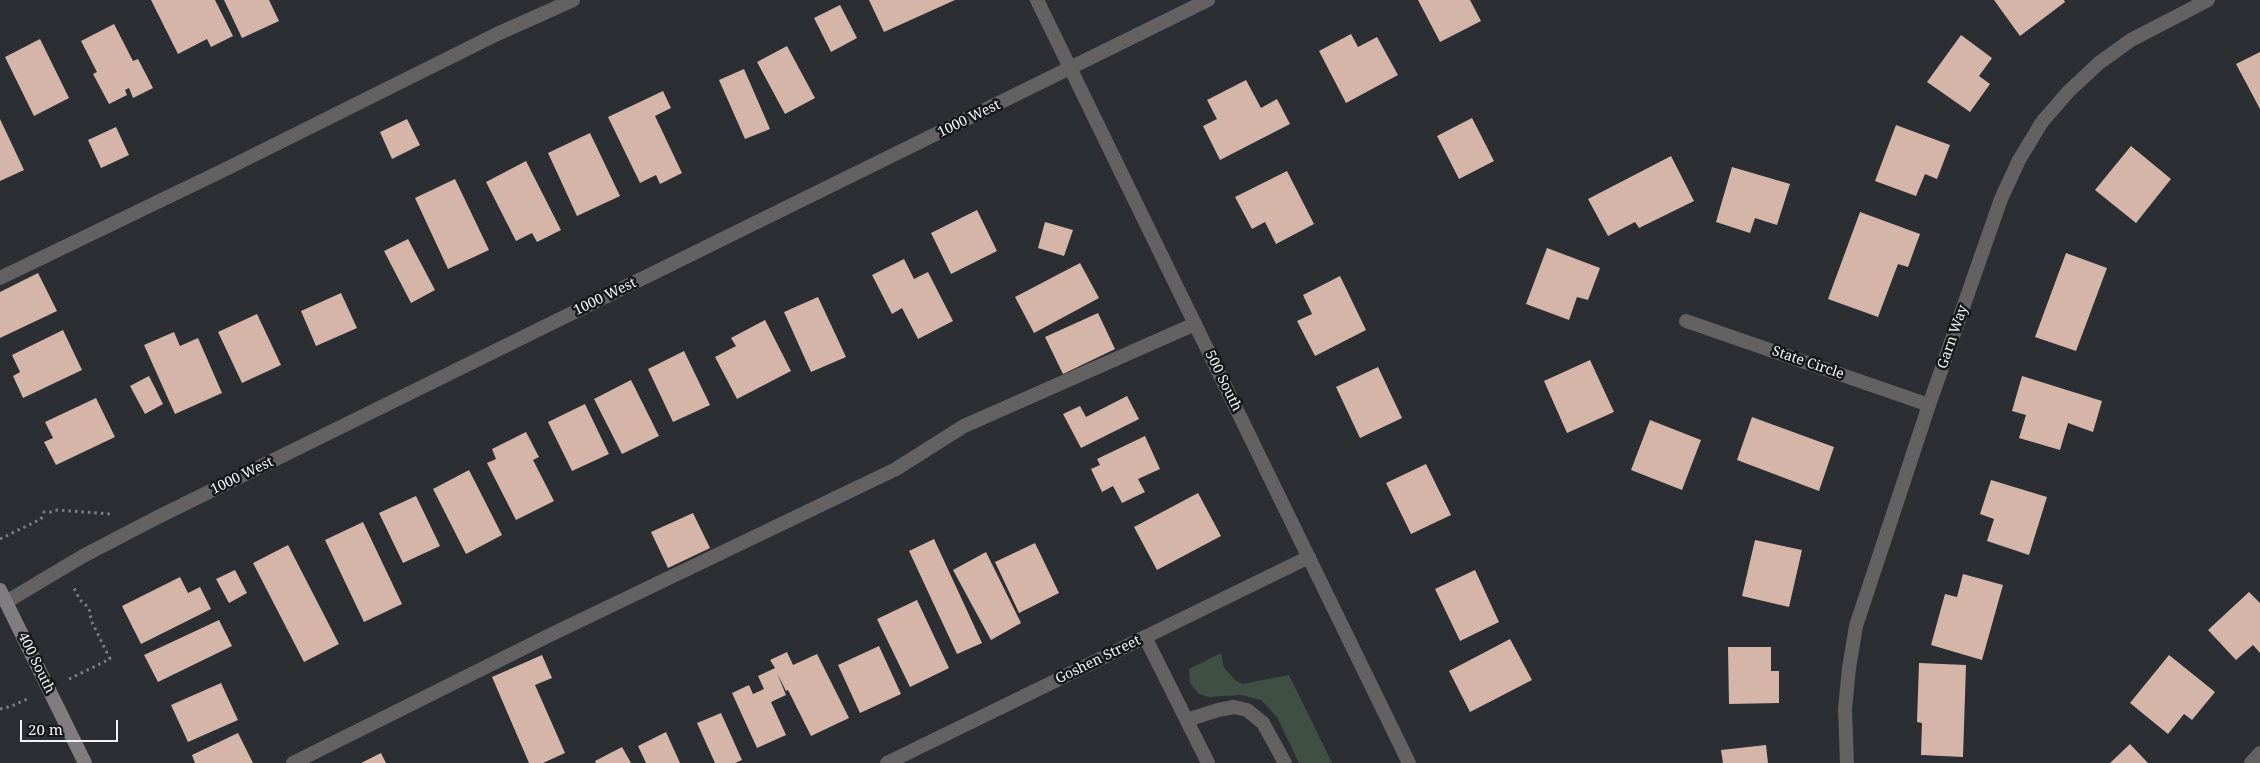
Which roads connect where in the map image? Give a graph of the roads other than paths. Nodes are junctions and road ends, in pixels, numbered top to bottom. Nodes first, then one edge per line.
1 (573, 0) edge
2 (1037, 0) edge
3 (1208, 0) edge
4 (2208, 0) edge
5 (1070, 68) junction
6 (0, 278) edge
7 (1686, 321) dead end
8 (1195, 324) junction
9 (1929, 405) junction
10 (1309, 557) junction
11 (0, 590) edge
12 (6, 602) junction
13 (1146, 637) junction
14 (1187, 720) junction
15 (2260, 753) edge
16 (85, 763) edge
17 (293, 763) edge
18 (887, 763) edge
19 (1208, 763) edge
20 (1285, 763) edge
21 (1409, 763) edge
22 (1847, 763) edge
23 (2251, 763) edge

1 - 6 street
2 - 5 street, 500 South
3 - 5 street, 1000 West
4 - 9 street, Garn Way
5 - 8 street, 500 South
5 - 12 street, 1000 West
7 - 9 street, State Circle
8 - 10 street, 500 South
8 - 17 street
9 - 22 street, Garn Way
10 - 13 street, Goshen Street
10 - 21 street, 500 South
11 - 12 main road, 400 South
12 - 16 main road, 400 South
13 - 14 street
13 - 18 street, Goshen Street
14 - 19 street
14 - 20 street
15 - 23 street

